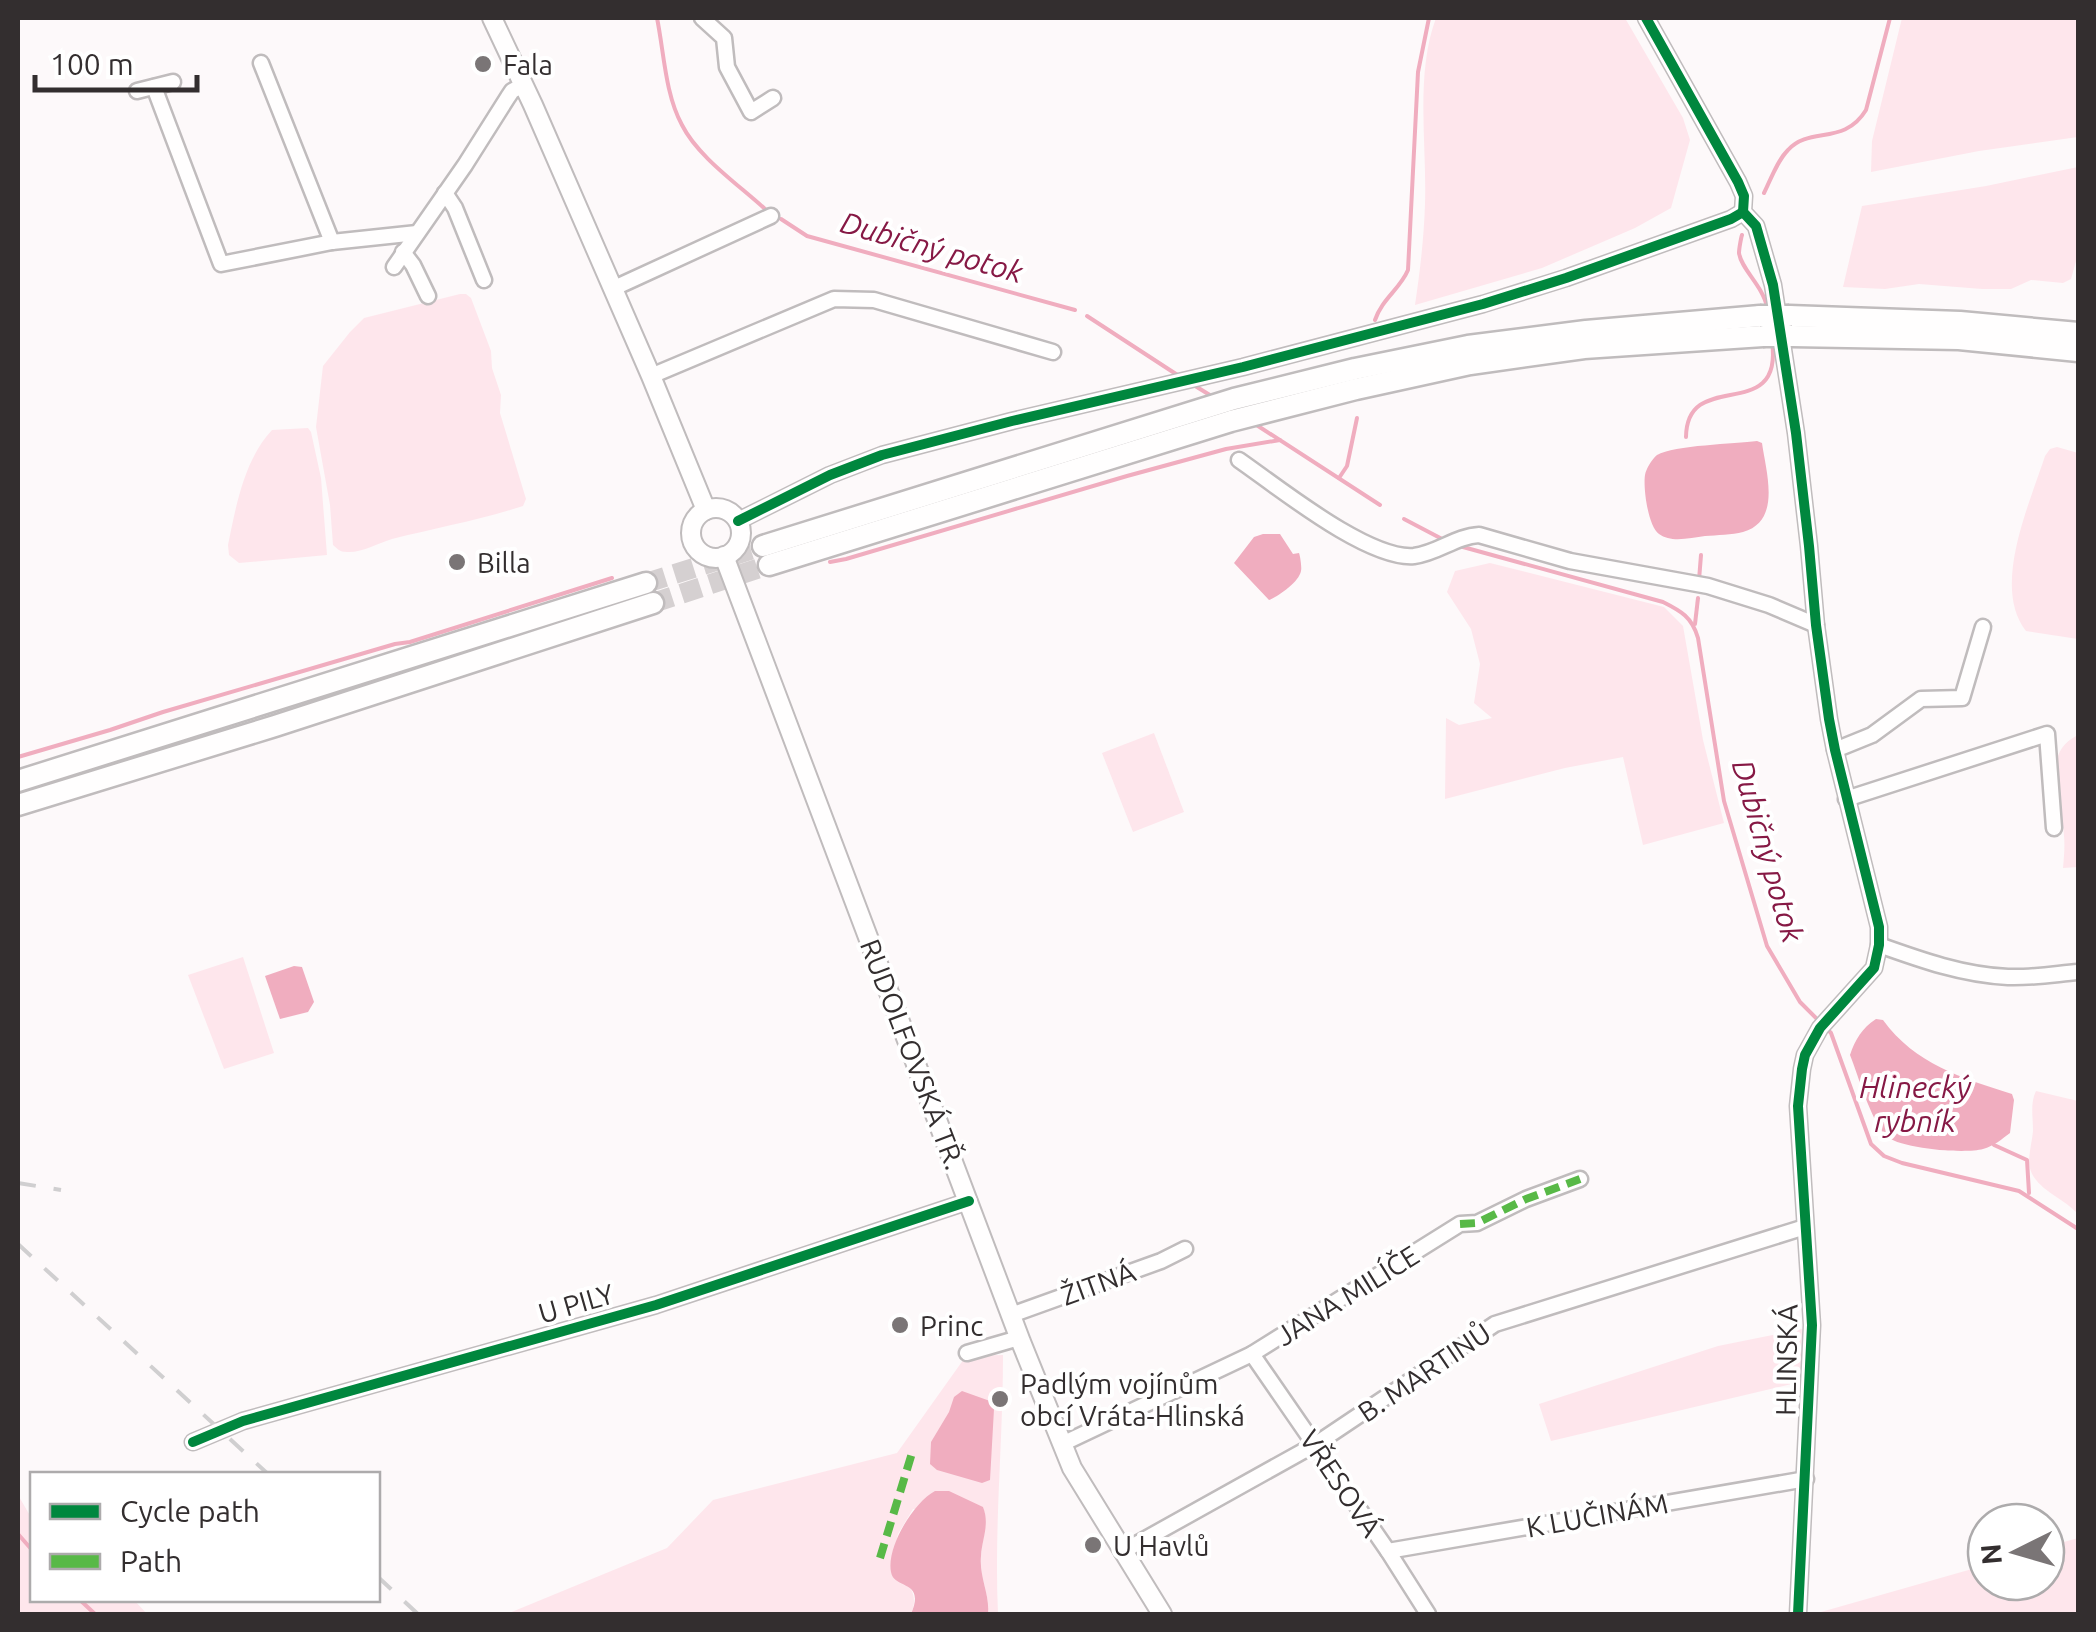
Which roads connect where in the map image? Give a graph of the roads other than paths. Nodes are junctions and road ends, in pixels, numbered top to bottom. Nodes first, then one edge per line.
1 (702, 18) edge
2 (1646, 18) edge
3 (496, 19) edge
4 (260, 63) dead end
5 (174, 82) dead end
6 (523, 85) junction
7 (154, 87) junction
8 (136, 90) dead end
9 (773, 98) dead end
10 (445, 194) junction
11 (1743, 212) junction
12 (771, 216) dead end
13 (417, 233) junction
14 (332, 242) junction
15 (406, 256) junction
16 (394, 267) dead end
17 (484, 280) dead end
18 (612, 288) junction
19 (428, 296) dead end
20 (1762, 326) junction
21 (1791, 326) junction
22 (2078, 333) edge
23 (2078, 351) edge
24 (1053, 352) dead end
25 (651, 376) junction
26 (1239, 460) dead end
27 (706, 510) junction
28 (738, 521) junction
29 (724, 556) junction
30 (1816, 625) junction
31 (1983, 628) dead end
32 (1835, 750) junction
33 (18, 781) edge
34 (1846, 798) junction
35 (18, 805) edge
36 (2054, 828) dead end
37 (1880, 945) junction
38 (2078, 972) edge
39 (1580, 1179) dead end
40 (969, 1201) junction
41 (1805, 1228) junction
42 (1185, 1250) dead end
43 (1011, 1315) junction
44 (1019, 1338) junction
45 (967, 1353) dead end
46 (1252, 1354) junction
47 (193, 1442) dead end
48 (1062, 1444) junction
49 (1316, 1444) junction
50 (1806, 1478) junction
51 (1122, 1552) junction
52 (1388, 1552) junction
53 (1162, 1614) edge
54 (1428, 1614) edge
55 (1798, 1614) edge

1 - 9 street
2 - 11 street
3 - 6 main road
4 - 14 street
5 - 7 street
6 - 10 street
6 - 18 main road
7 - 8 street
7 - 14 street
10 - 13 street
10 - 17 street
11 - 28 street
11 - 30 street
12 - 18 street
13 - 14 street
13 - 15 street
15 - 16 street
15 - 19 street
18 - 25 main road
20 - 20 highway
20 - 21 highway, bridge
21 - 22 highway
21 - 23 highway
24 - 25 street
25 - 27 main road
26 - 30 street
27 - 28 main road
27 - 29 main road
28 - 29 main road
29 - 40 main road, RUDOLFOVSKÁ TŘ.
30 - 32 street
31 - 32 street
32 - 34 street
33 - 35 highway
34 - 36 street
34 - 37 street
37 - 38 street
37 - 41 street, HLINSKÁ
39 - 46 street, JANA MILÍČE
40 - 43 main road, RUDOLFOVSKÁ TŘ.
40 - 47 street, U PILY
41 - 49 street, B. MARTINŮ
41 - 50 street, HLINSKÁ
42 - 43 street, ŽITNÁ
43 - 44 main road, RUDOLFOVSKÁ TŘ.
44 - 45 street
44 - 48 main road, RUDOLFOVSKÁ TŘ.
46 - 48 street, JANA MILÍČE
46 - 49 street, VŘESOVÁ
48 - 51 main road, RUDOLFOVSKÁ TŘ.
49 - 51 street, B. MARTINŮ
49 - 52 street, VŘESOVÁ
50 - 52 street, K LUČINÁM
50 - 55 street, HLINSKÁ
51 - 53 main road, RUDOLFOVSKÁ TŘ.
52 - 54 street, VŘESOVÁ

